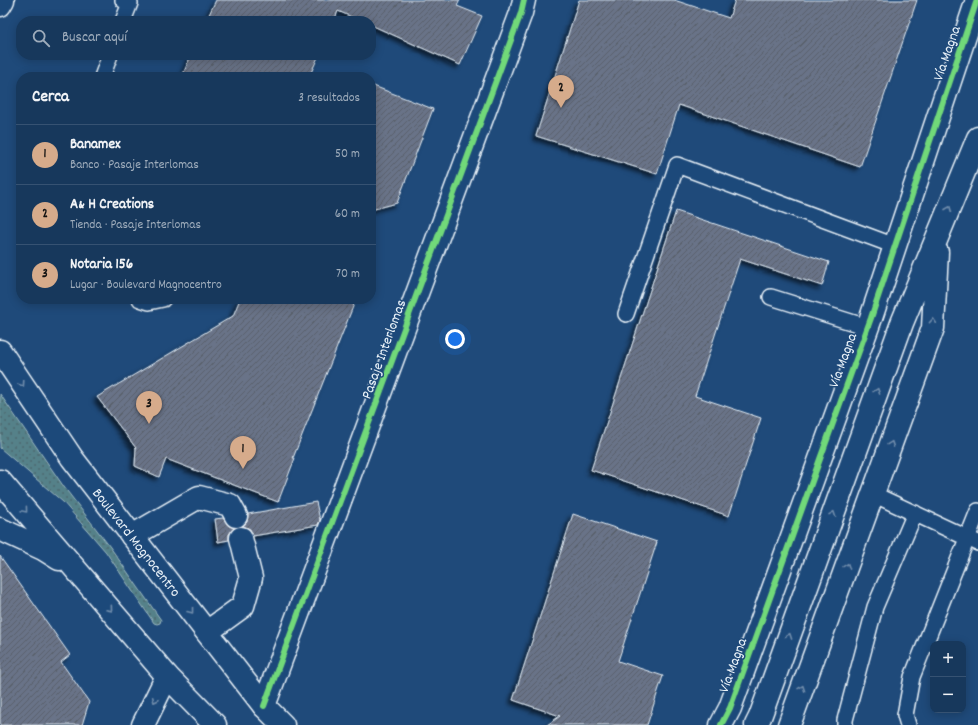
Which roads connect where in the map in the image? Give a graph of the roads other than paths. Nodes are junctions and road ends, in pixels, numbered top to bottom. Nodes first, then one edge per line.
1 (3, 0) edge
2 (124, 0) edge
3 (524, 0) edge
4 (977, 0) edge
5 (0, 5) edge
6 (125, 16) edge
7 (108, 60) edge
8 (104, 72) edge
9 (978, 138) edge
10 (938, 235) junction
11 (895, 246) junction
12 (771, 297) dead end
13 (626, 314) dead end
14 (867, 327) junction
15 (0, 351) edge
16 (0, 481) edge
17 (873, 494) junction
18 (978, 511) edge
19 (915, 513) junction
20 (236, 516) dead end
21 (0, 529) edge
22 (132, 536) junction
23 (241, 538) dead end
24 (973, 540) edge
25 (76, 570) junction
26 (207, 632) junction
27 (167, 676) junction
28 (264, 706) junction
29 (143, 725) edge
30 (215, 725) edge
31 (283, 725) edge
32 (722, 725) edge
33 (756, 725) edge
34 (789, 725) edge
35 (845, 725) edge
36 (908, 725) edge

1 - 5 street
2 - 6 lane
3 - 28 street, Pasaje Interlomas
4 - 11 street, Vía Magna
7 - 8 lane
10 -> 9 street
17 -> 10 street
33 -> 10 street
11 - 13 lane
11 - 14 street, Vía Magna
12 - 14 lane
14 - 32 street, Vía Magna
15 -> 22 street, Boulevard Magnocentro
16 -> 25 street
17 - 19 lane
34 -> 17 street
18 - 24 lane
19 - 24 lane
19 - 35 lane
20 - 22 street
21 - 25 street
22 -> 26 street, Boulevard Magnocentro
23 - 26 street
24 - 36 lane
25 -> 27 street
26 - 28 street, Boulevard Magnocentro
27 -> 29 street
27 - 30 street
28 - 31 street, Boulevard Magnocentro

